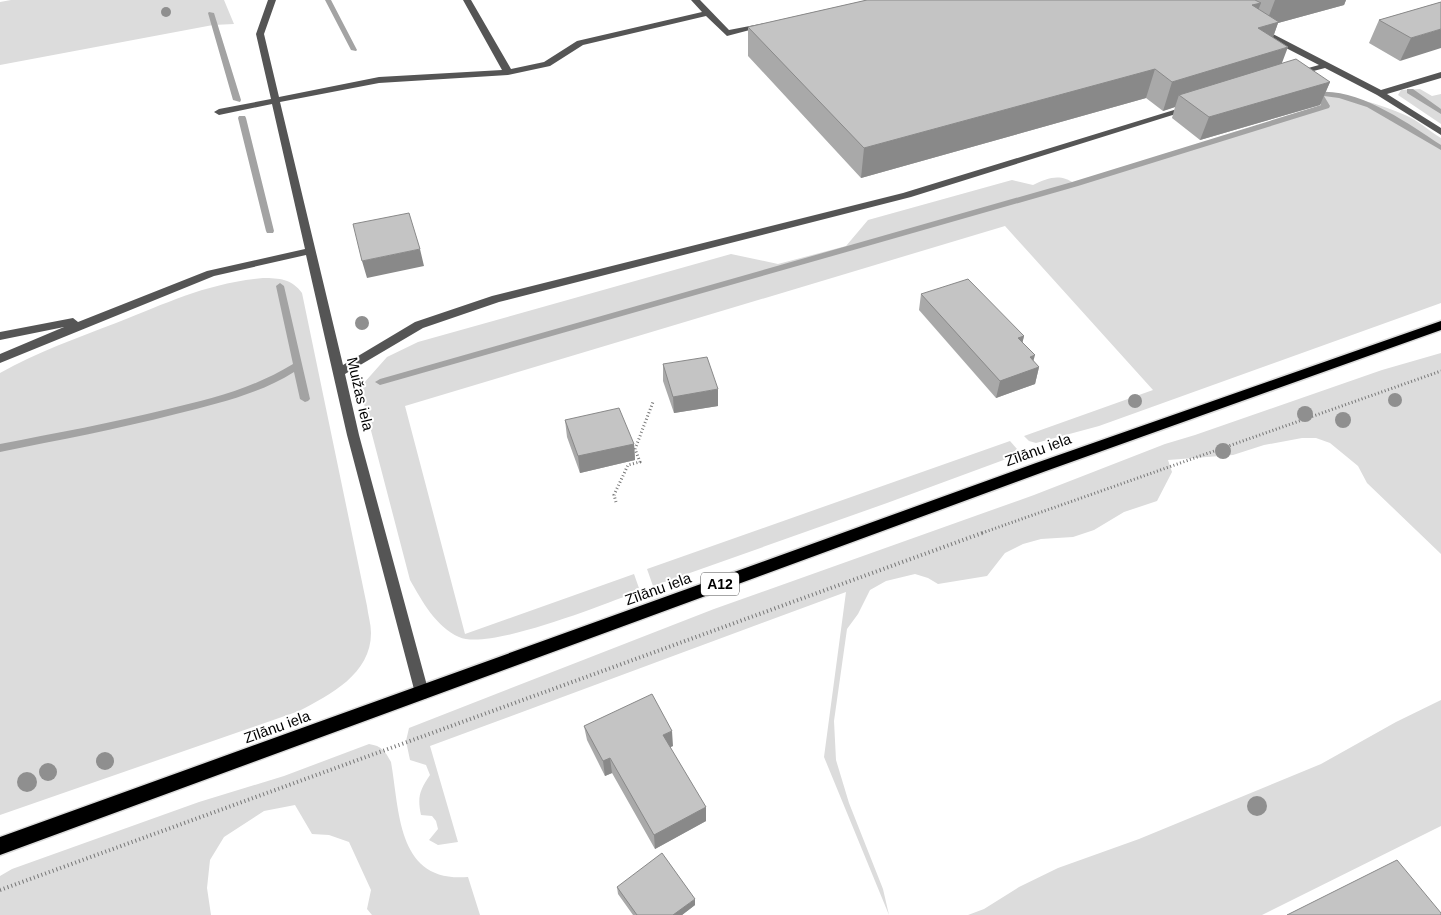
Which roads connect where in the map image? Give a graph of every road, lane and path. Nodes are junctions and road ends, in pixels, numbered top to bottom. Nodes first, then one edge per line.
1 (272, 0) edge
2 (467, 0) edge
3 (695, 0) edge
4 (708, 13) junction
5 (774, 22) edge
6 (1254, 28) edge
7 (1327, 65) junction
8 (508, 72) junction
9 (1441, 75) edge
10 (1288, 77) edge
11 (1380, 93) junction
12 (275, 100) junction
13 (1203, 104) edge
14 (219, 112) dead end
15 (1441, 132) edge
16 (310, 251) junction
17 (100, 317) junction
18 (1441, 325) edge
19 (0, 336) edge
20 (0, 359) edge
21 (1441, 371) edge
22 (338, 373) junction
23 (653, 402) dead end
24 (616, 502) dead end
25 (422, 694) junction
26 (0, 846) edge
27 (0, 890) edge

1 - 12 street, Muižas iela
2 - 8 street
3 - 4 street
4 - 5 street
4 - 8 street
6 - 7 street
7 - 10 street
7 - 11 street
8 - 12 street
9 - 11 street
11 - 15 street
12 - 14 street
12 - 16 street, Muižas iela
13 - 22 street
16 - 17 street
16 - 22 street, Muižas iela
17 - 19 street
17 - 20 street
18 - 25 highway, Zīlānu iela / A12
21 - 27 path
22 - 25 street, Muižas iela
23 - 24 path
25 - 26 highway, Zīlānu iela / A12

